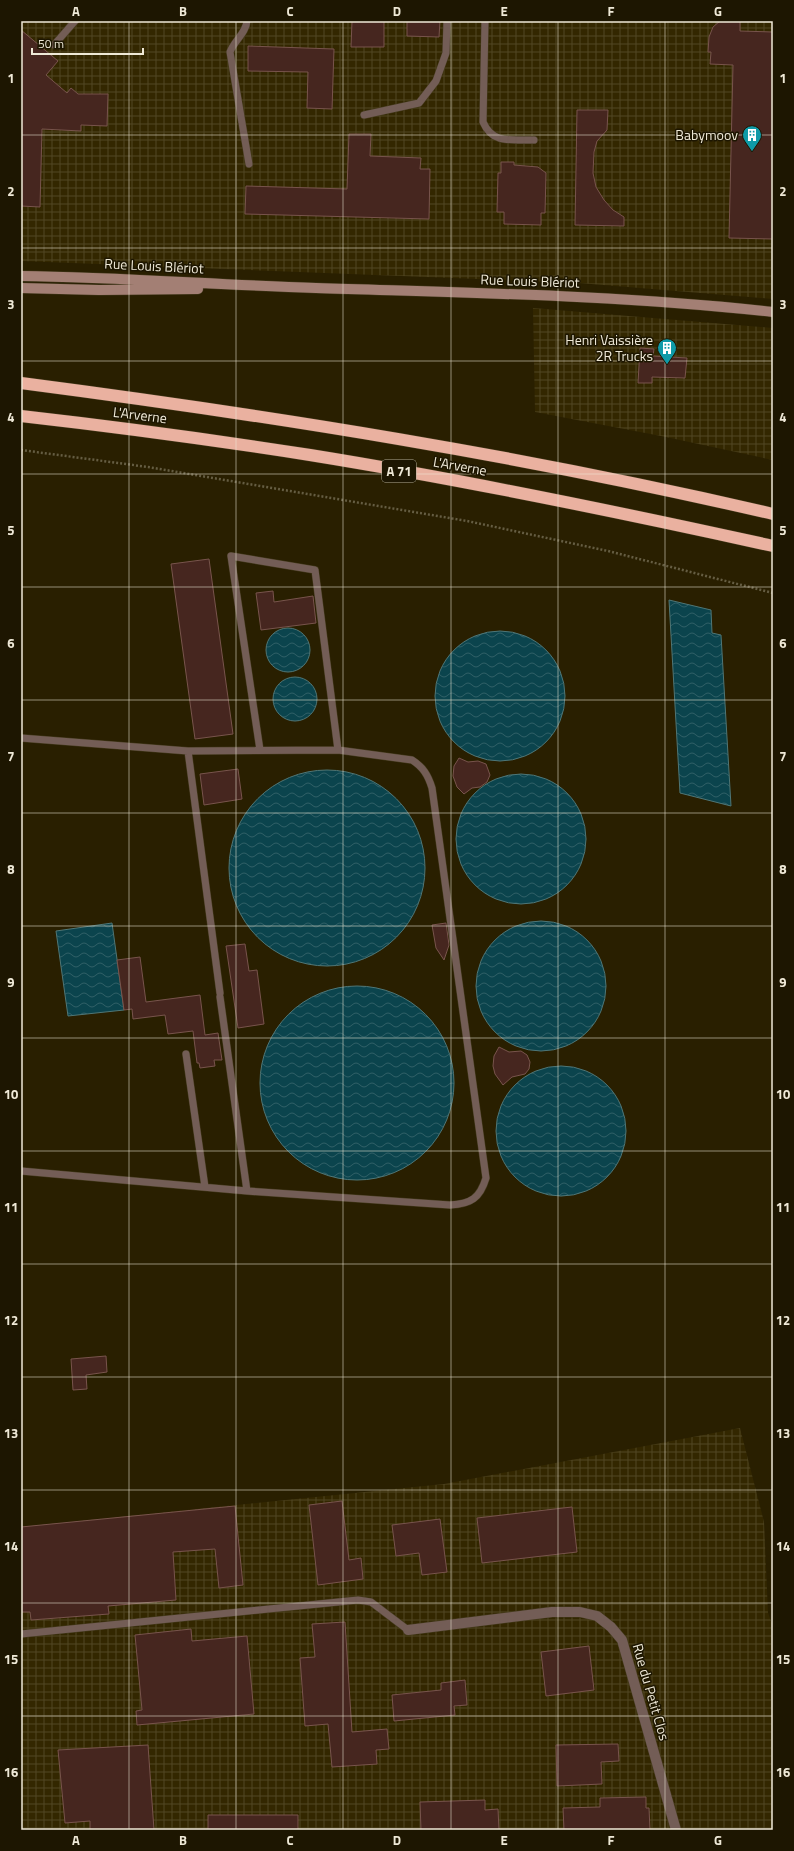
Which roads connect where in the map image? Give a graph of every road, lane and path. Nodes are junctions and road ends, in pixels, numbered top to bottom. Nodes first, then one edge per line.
1 (75, 21) edge
2 (248, 21) edge
3 (447, 21) edge
4 (485, 21) edge
5 (54, 45) dead end
6 (364, 115) dead end
7 (534, 140) dead end
8 (249, 164) dead end
9 (21, 276) edge
10 (286, 287) junction
11 (21, 288) edge
12 (773, 312) edge
13 (21, 383) edge
14 (21, 416) edge
15 (21, 450) edge
16 (773, 514) edge
17 (773, 546) edge
18 (773, 593) edge
19 (21, 738) edge
20 (260, 750) junction
21 (338, 750) junction
22 (188, 751) junction
23 (186, 1054) dead end
24 (21, 1171) edge
25 (205, 1187) junction
26 (247, 1190) junction
27 (408, 1630) joint
28 (21, 1634) edge
29 (676, 1830) edge

1 - 5 lane
2 - 8 lane
3 - 6 lane
4 - 7 lane
9 - 10 main road, Rue Louis Blériot
10 - 11 main road, Rue Louis Blériot
10 - 12 main road, Rue Louis Blériot
13 - 16 highway, L'Arverne / A 71
14 - 17 highway, L'Arverne / A 71
15 - 18 path
19 - 22 lane
20 - 21 lane
20 - 21 lane
20 - 22 lane
21 - 26 lane
22 - 26 lane
23 - 25 lane
24 - 25 lane
25 - 26 lane
27 - 28 lane
27 - 29 street, Rue du Petit Clos

